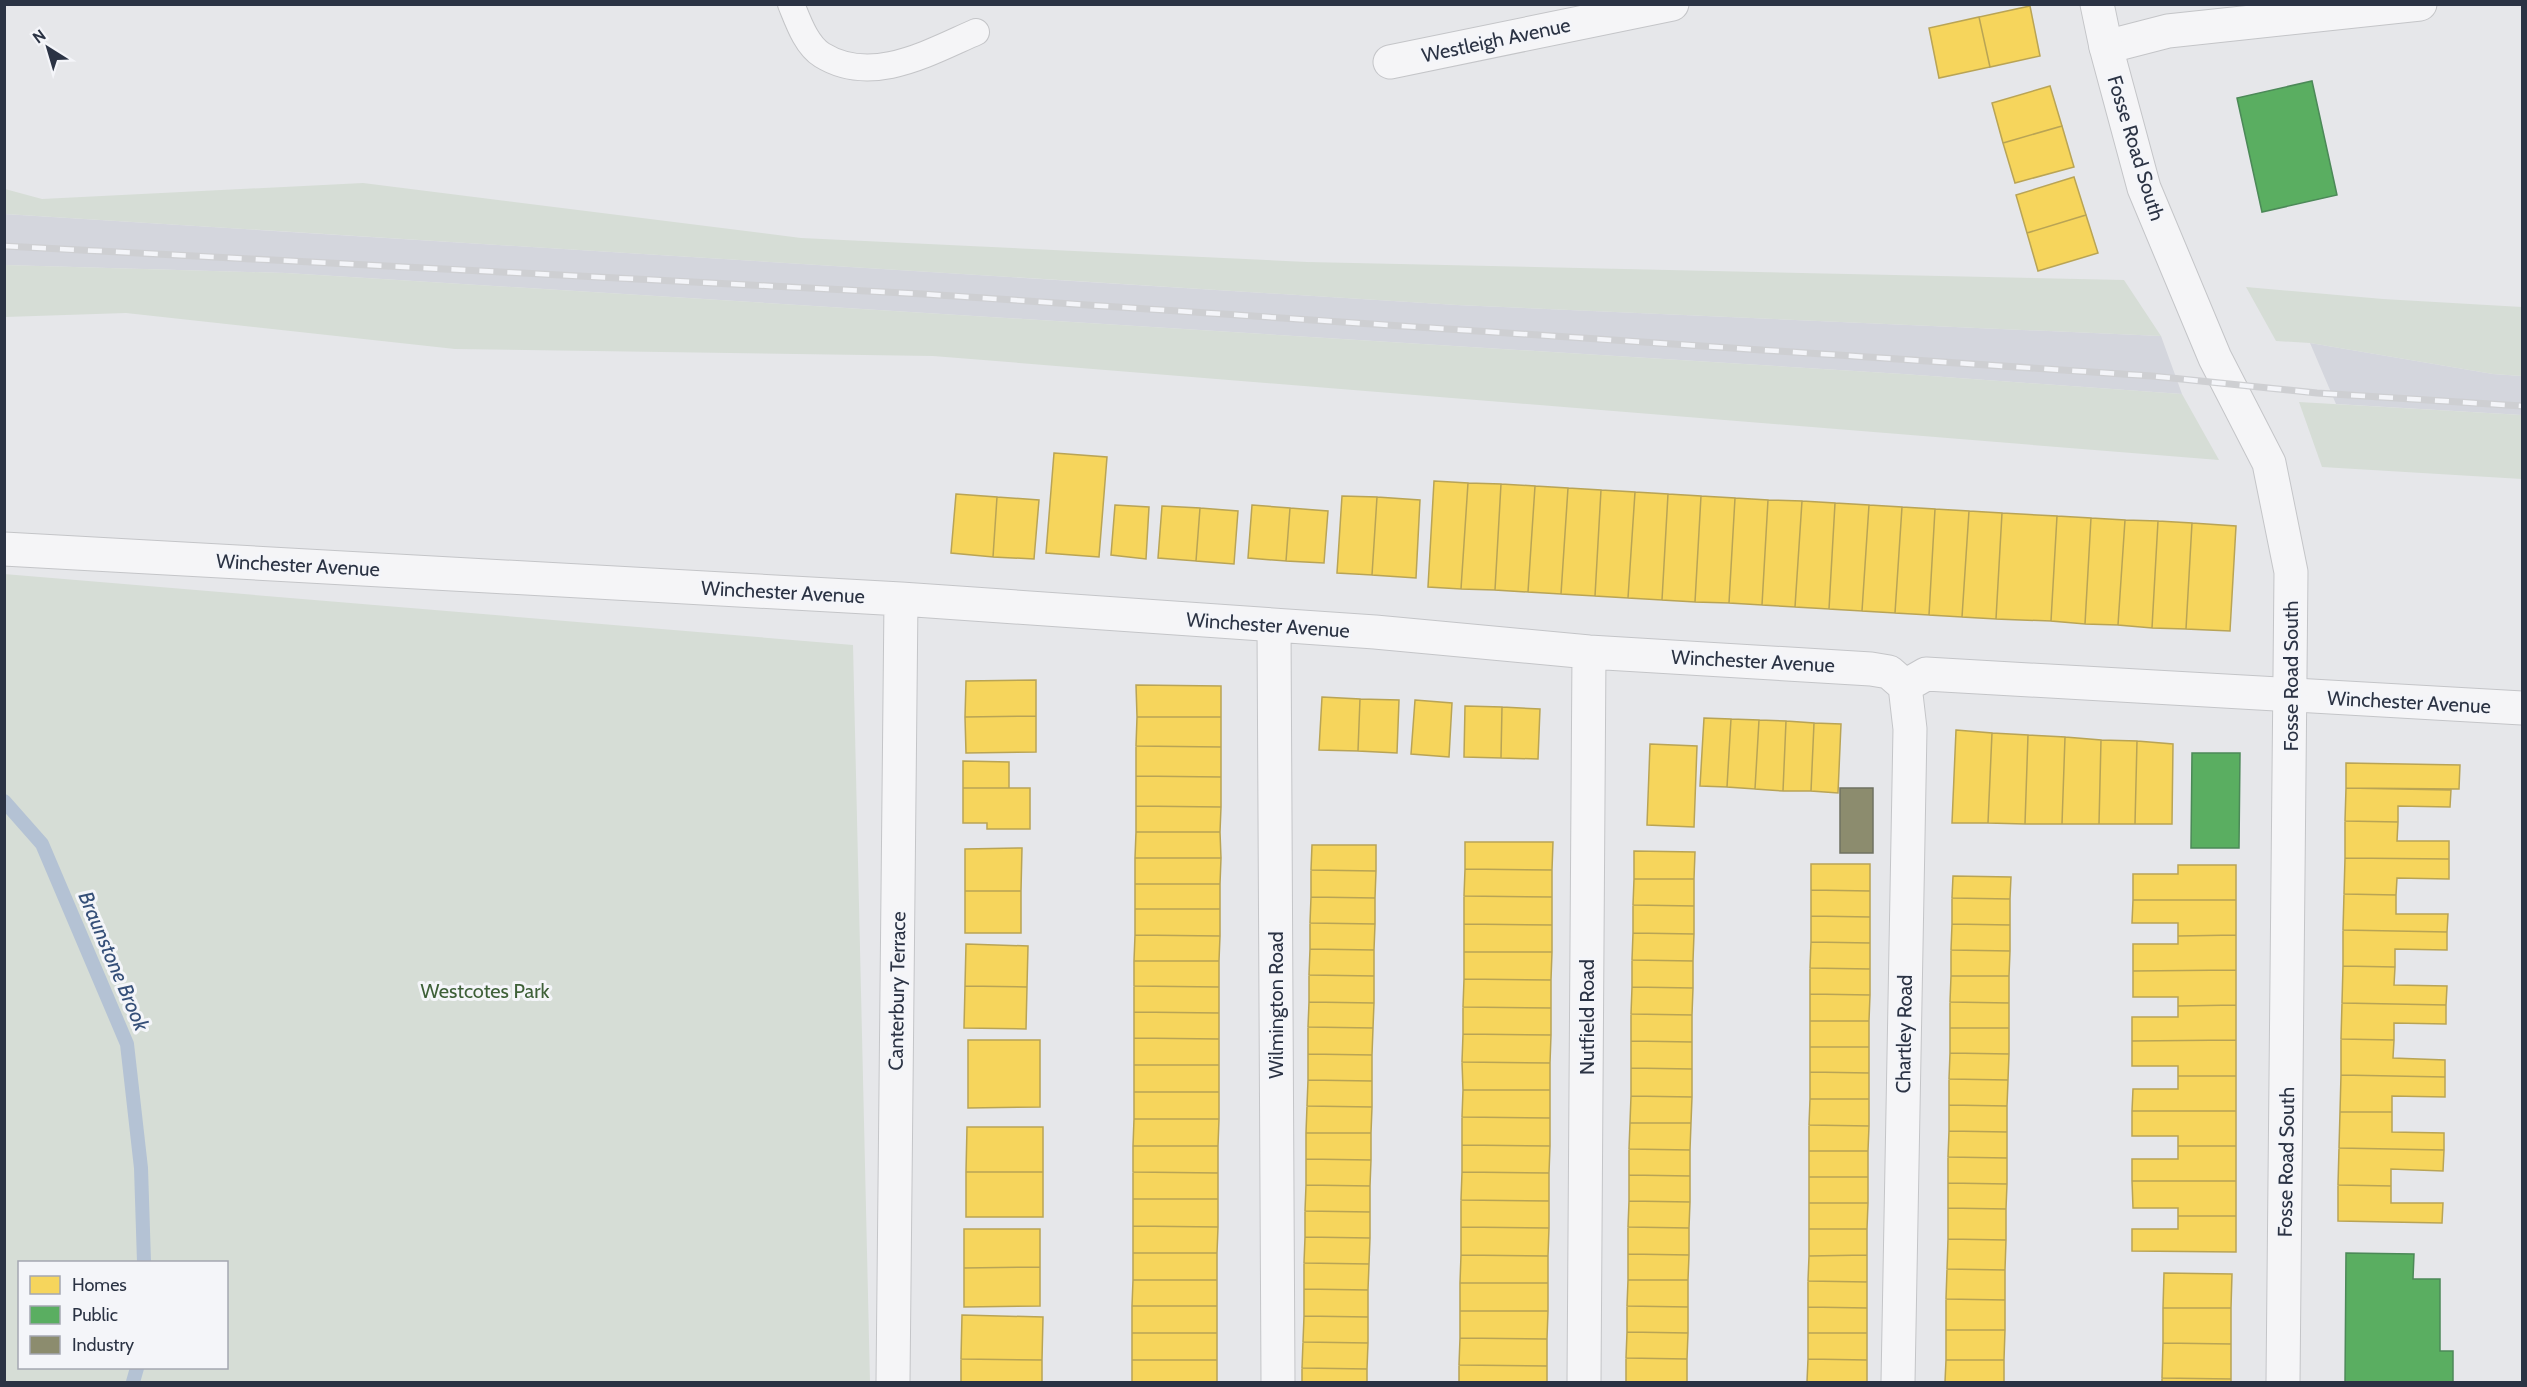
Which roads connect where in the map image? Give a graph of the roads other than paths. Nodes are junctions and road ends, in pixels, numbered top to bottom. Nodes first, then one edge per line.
1 (791, 4) edge
2 (1672, 4) edge
3 (2097, 4) edge
4 (2420, 4) edge
5 (976, 32) dead end
6 (2106, 47) junction
7 (1390, 62) dead end
8 (4, 549) edge
9 (901, 599) junction
10 (1274, 627) junction
11 (1589, 652) junction
12 (1905, 686) junction
13 (2291, 696) junction
14 (2523, 708) edge
15 (893, 1383) edge
16 (1278, 1383) edge
17 (1584, 1383) edge
18 (1898, 1383) edge
19 (2283, 1383) edge

1 - 5 lane
2 - 7 street, Westleigh Avenue
3 - 6 street, Fosse Road South
4 - 6 street
6 - 13 street, Fosse Road South
8 - 9 street, Winchester Avenue
9 - 10 street, Winchester Avenue
9 - 15 street, Canterbury Terrace
10 - 11 street, Winchester Avenue
10 - 16 street, Wilmington Road
11 - 12 street, Winchester Avenue
11 - 17 street, Nutfield Road
12 - 13 street, Winchester Avenue
12 - 18 street, Chartley Road
13 - 14 street, Winchester Avenue
13 - 19 street, Fosse Road South

